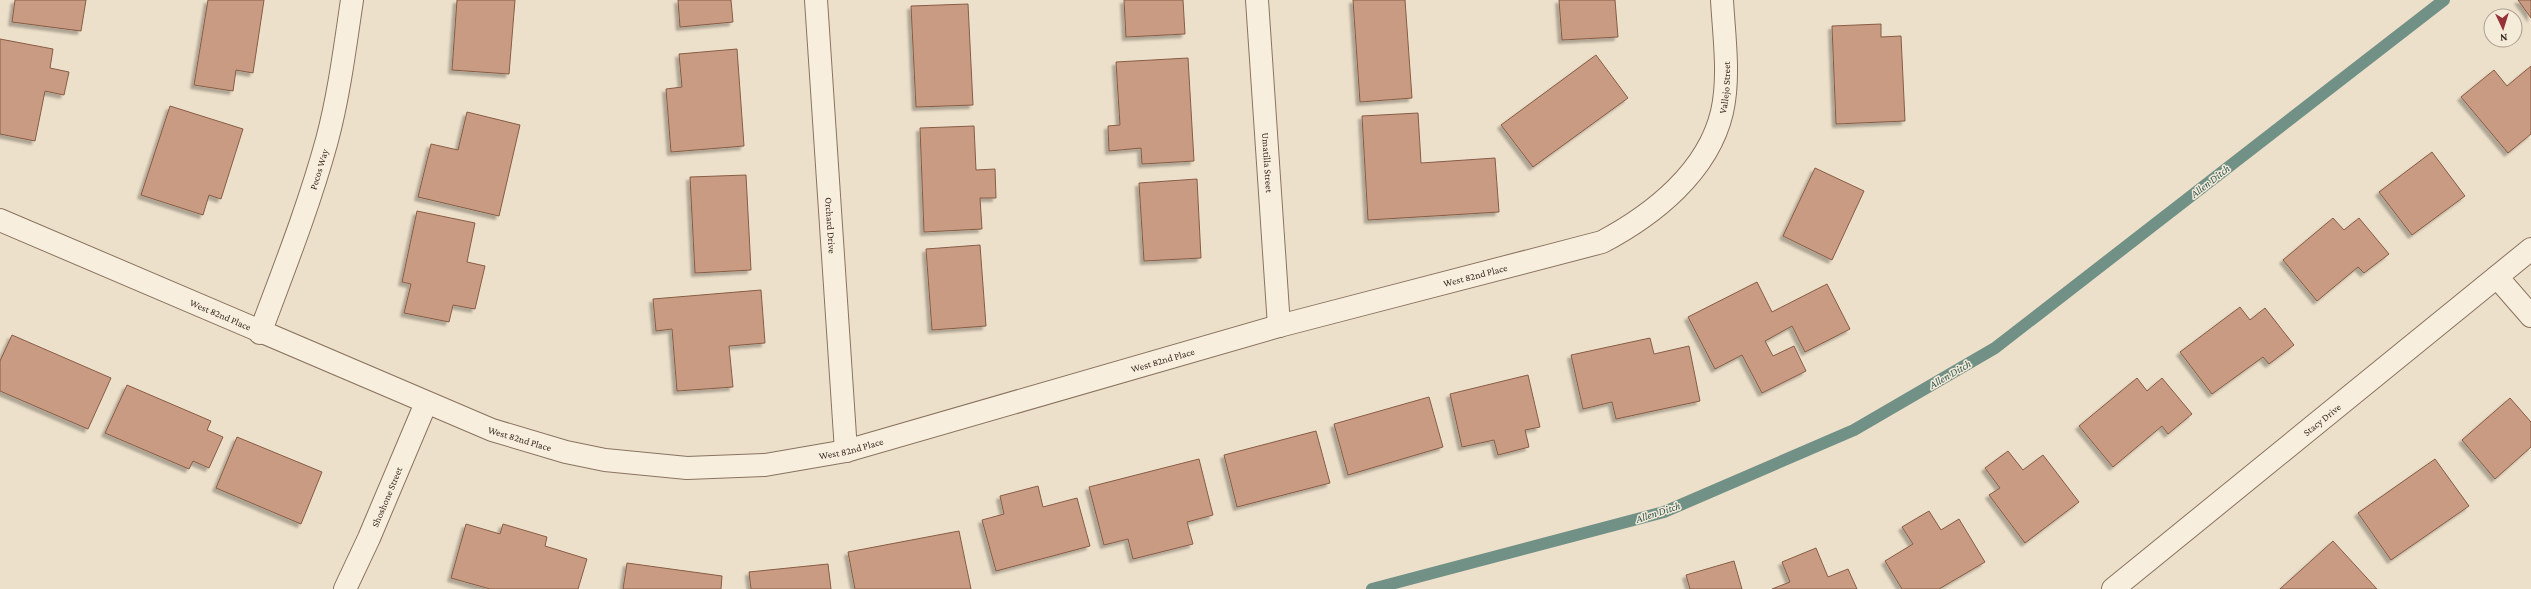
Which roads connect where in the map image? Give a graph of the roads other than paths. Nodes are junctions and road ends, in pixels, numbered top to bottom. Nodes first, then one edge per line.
1 (352, 0) edge
2 (816, 0) edge
3 (1257, 0) edge
4 (1722, 0) edge
5 (1696, 168) joint
6 (0, 220) edge
7 (2531, 249) edge
8 (2497, 277) junction
9 (2531, 316) edge
10 (1279, 326) junction
11 (260, 333) junction
12 (426, 403) junction
13 (846, 451) junction
14 (345, 589) edge
15 (2112, 589) edge

1 - 11 street, Pecos Way
2 - 13 street, Orchard Drive
3 - 10 street, Umatilla Street
4 - 5 street, Vallejo Street
5 - 10 street, West 82nd Place
6 - 11 street, West 82nd Place
7 - 8 street, Stacy Drive
8 - 9 street
8 - 15 street, Stacy Drive
10 - 13 street, West 82nd Place
11 - 12 street, West 82nd Place
12 - 13 street, West 82nd Place
12 - 14 street, Shoshone Street

